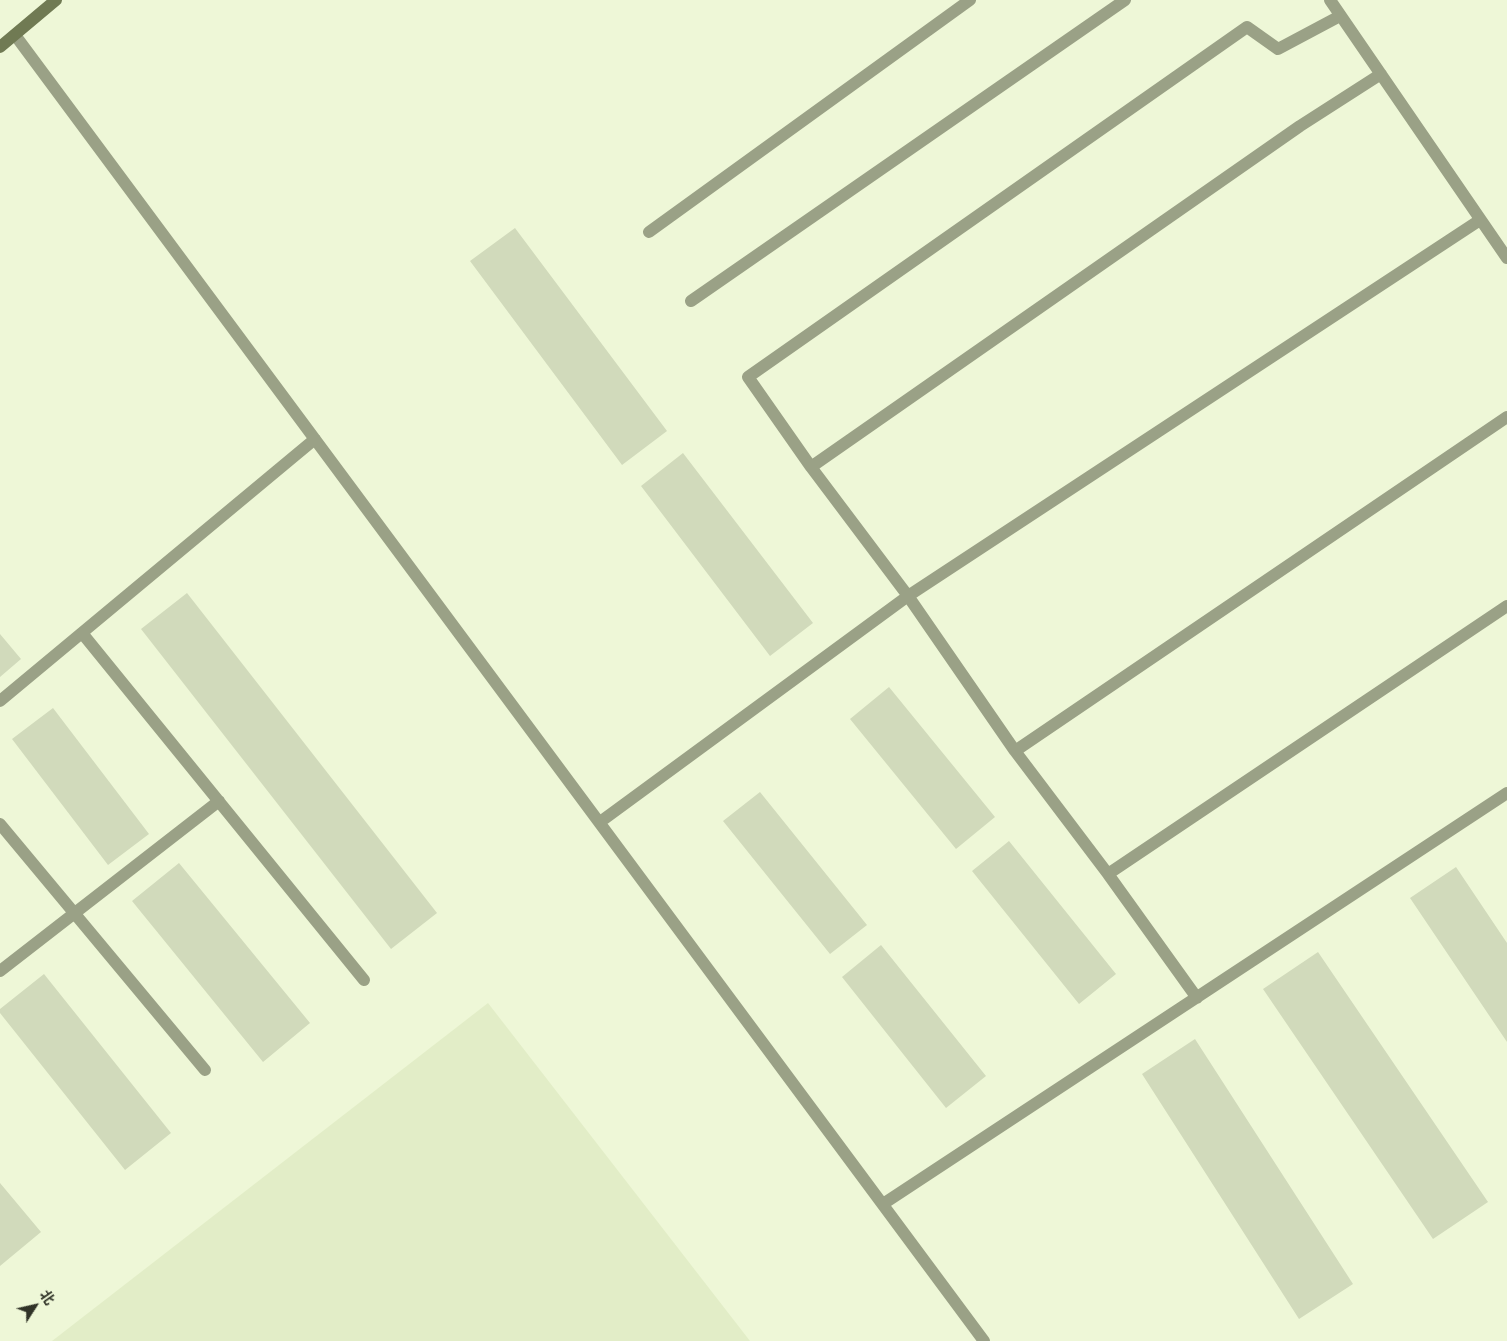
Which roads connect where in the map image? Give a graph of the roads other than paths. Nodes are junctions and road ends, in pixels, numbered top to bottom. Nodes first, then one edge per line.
1 (56, 0) edge
2 (970, 0) edge
3 (1125, 0) edge
4 (1330, 0) edge
5 (1340, 16) junction
6 (15, 35) junction
7 (0, 47) edge
8 (1381, 74) junction
9 (1480, 220) junction
10 (649, 232) dead end
11 (1507, 258) edge
12 (691, 301) dead end
13 (1507, 417) edge
14 (315, 439) junction
15 (811, 467) junction
16 (908, 596) junction
17 (1507, 606) edge
18 (82, 633) junction
19 (0, 701) edge
20 (1015, 751) junction
21 (1507, 793) edge
22 (219, 801) junction
23 (600, 822) junction
24 (0, 824) edge
25 (1108, 874) junction
26 (75, 914) junction
27 (0, 971) edge
28 (364, 980) dead end
29 (1196, 998) junction
30 (205, 1070) dead end
31 (883, 1204) junction
32 (984, 1341) edge

1 - 6 street
2 - 10 street
3 - 12 street
4 - 5 street
5 - 8 street
5 - 15 street
6 - 7 street
6 - 14 street
8 - 9 street
8 - 15 street
9 - 11 street
9 - 16 street
13 - 20 street
14 - 18 street
14 - 23 street
15 - 16 street
16 - 20 street
16 - 23 street
17 - 25 street
18 - 19 street
18 - 22 street
20 - 25 street
21 - 29 street
22 - 26 street
22 - 28 street
23 - 31 street
24 - 26 street
25 - 29 street
26 - 27 street
26 - 30 street
29 - 31 street
31 - 32 street

